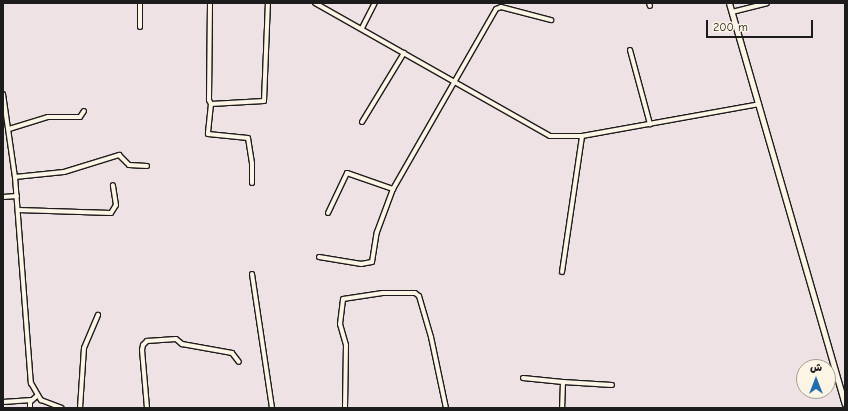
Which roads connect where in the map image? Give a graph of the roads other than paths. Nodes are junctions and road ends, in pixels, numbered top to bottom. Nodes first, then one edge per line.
1 (140, 3) edge
2 (210, 3) edge
3 (268, 3) edge
4 (315, 3) edge
5 (375, 3) edge
6 (729, 3) edge
7 (767, 3) edge
8 (732, 12) junction
9 (551, 20) dead end
10 (140, 27) dead end
11 (362, 28) junction
12 (630, 50) dead end
13 (404, 53) junction
14 (453, 83) junction
15 (3, 94) edge
16 (211, 104) junction
17 (759, 104) junction
18 (84, 111) dead end
19 (362, 122) dead end
20 (650, 124) junction
21 (9, 129) junction
22 (582, 136) junction
23 (147, 166) dead end
24 (15, 178) junction
25 (252, 183) dead end
26 (113, 185) dead end
27 (392, 189) junction
28 (17, 196) junction
29 (3, 197) edge
30 (18, 210) junction
31 (328, 213) dead end
32 (319, 257) dead end
33 (562, 272) dead end
34 (252, 274) dead end
35 (98, 315) dead end
36 (239, 362) dead end
37 (523, 378) dead end
38 (562, 382) junction
39 (612, 386) dead end
40 (843, 386) edge
41 (37, 396) junction
42 (32, 400) junction
43 (3, 402) edge
44 (845, 404) edge
45 (30, 408) edge
46 (62, 408) edge
47 (80, 408) edge
48 (147, 408) edge
49 (272, 408) edge
50 (345, 408) edge
51 (446, 408) edge
52 (562, 408) edge

1 - 10 street
2 - 16 street
3 - 16 street
4 - 11 street
5 - 11 street
6 - 8 street
7 - 8 street
8 - 17 street
9 - 14 street
11 - 13 street
12 - 20 street
13 - 14 street
13 - 19 street
14 - 22 street
14 - 27 street
15 - 21 street
16 - 25 street
17 - 20 street
17 - 40 street
18 - 21 street
20 - 22 street
21 - 24 street
22 - 33 street
23 - 24 street
24 - 28 street
26 - 30 street
27 - 31 street
27 - 32 street
28 - 29 street
28 - 30 street
30 - 41 street
34 - 49 street
35 - 47 street
36 - 48 street
37 - 38 street
38 - 39 street
38 - 52 street
40 - 44 street
41 - 42 street
41 - 46 street
42 - 43 street
42 - 45 street
50 - 51 street

